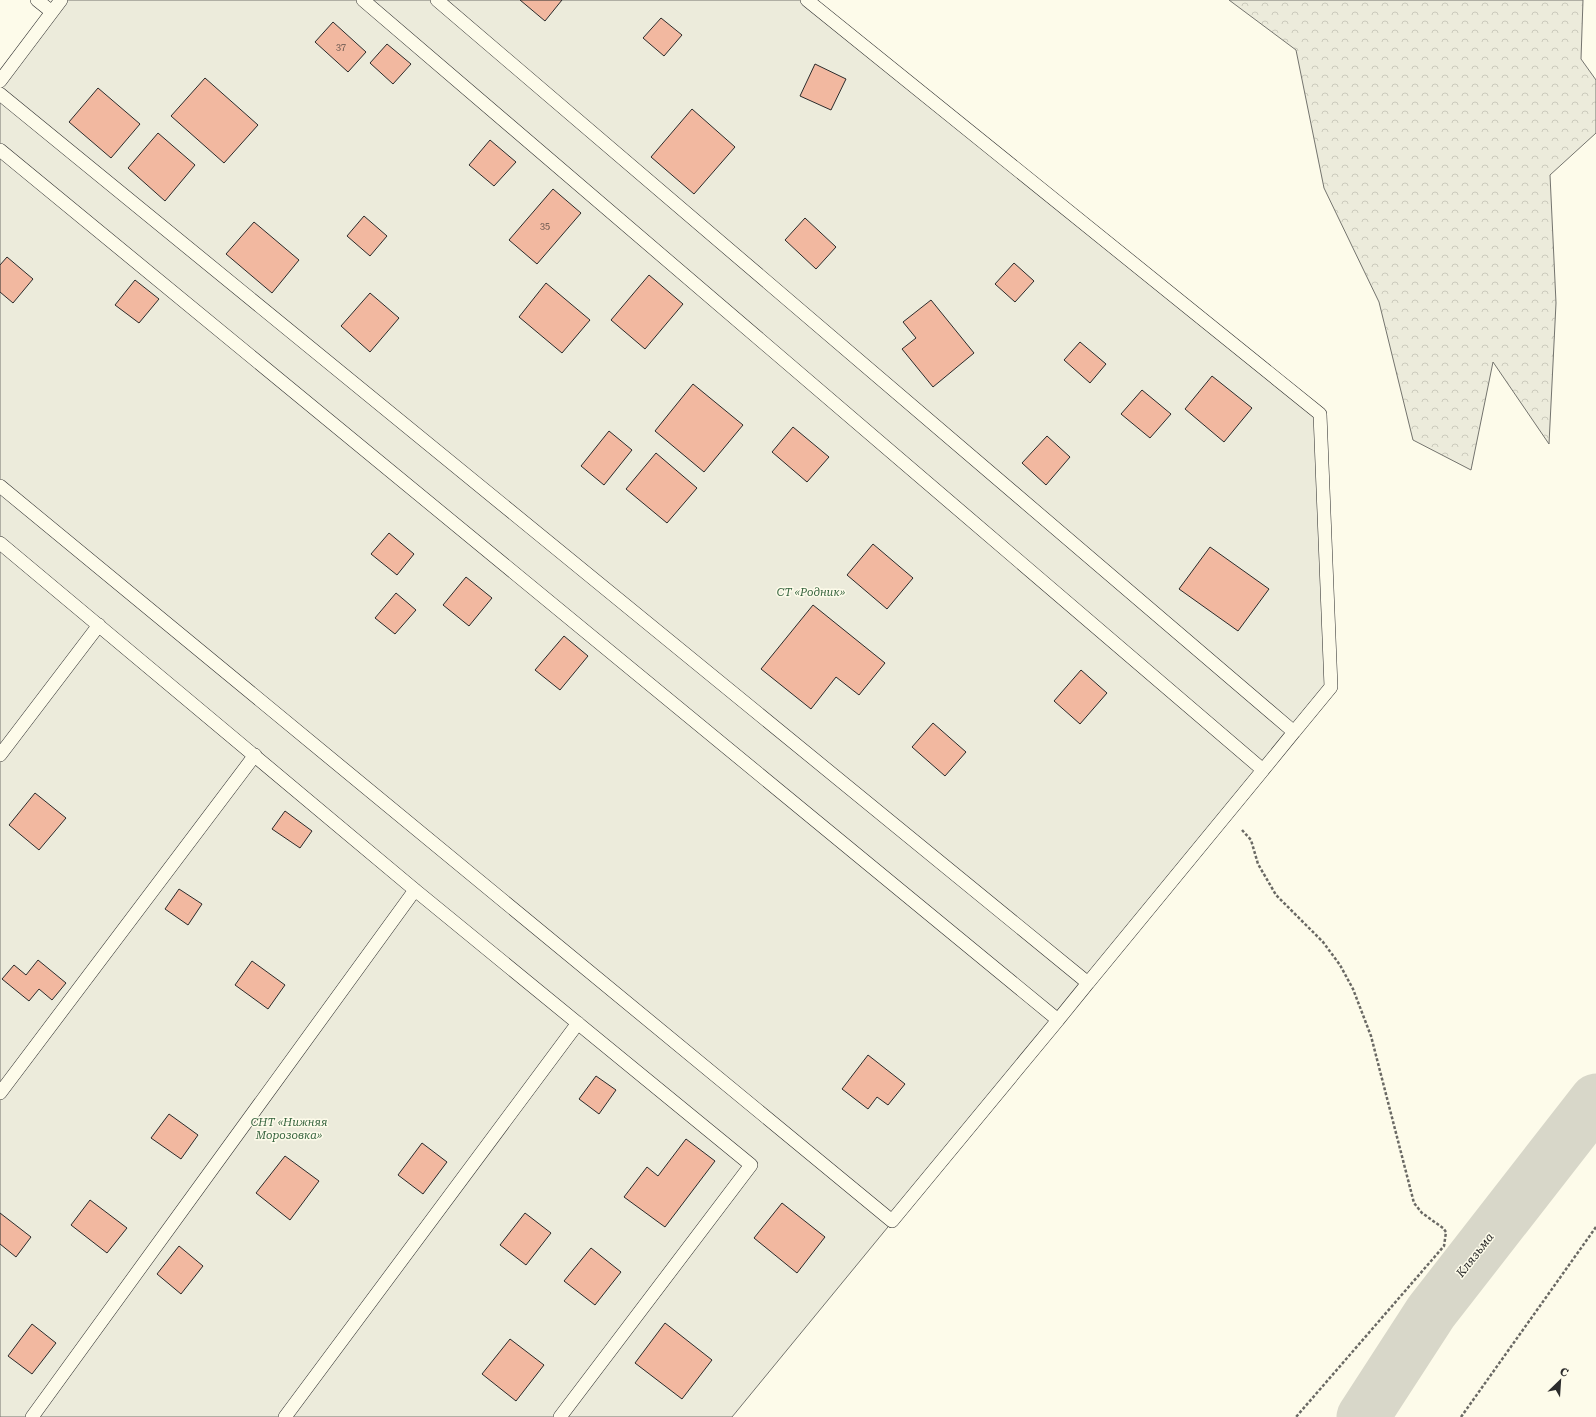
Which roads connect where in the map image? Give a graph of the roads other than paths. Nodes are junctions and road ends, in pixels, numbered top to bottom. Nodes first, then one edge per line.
1 (37, 0) edge
2 (61, 0) edge
3 (363, 0) edge
4 (437, 0) edge
5 (807, 0) edge
6 (52, 12) junction
7 (0, 81) edge
8 (0, 94) edge
9 (0, 150) edge
10 (0, 486) edge
11 (0, 543) edge
12 (99, 625) junction
13 (1294, 732) junction
14 (0, 755) edge
15 (254, 756) junction
16 (1263, 770) junction
17 (415, 890) junction
18 (1088, 983) junction
19 (1058, 1020) junction
20 (578, 1023) junction
21 (0, 1093) edge
22 (32, 1417) edge
23 (285, 1417) edge
24 (560, 1417) edge

1 - 6 lane
2 - 6 lane
3 - 16 lane
4 - 13 lane
5 - 13 lane
6 - 7 lane
8 - 18 lane
9 - 19 lane
10 - 19 lane
11 - 12 lane
12 - 14 lane
12 - 15 lane
13 - 16 lane
15 - 17 lane
15 - 21 lane
16 - 18 lane
17 - 20 lane
17 - 22 lane
18 - 19 lane
20 - 23 lane
20 - 24 lane

